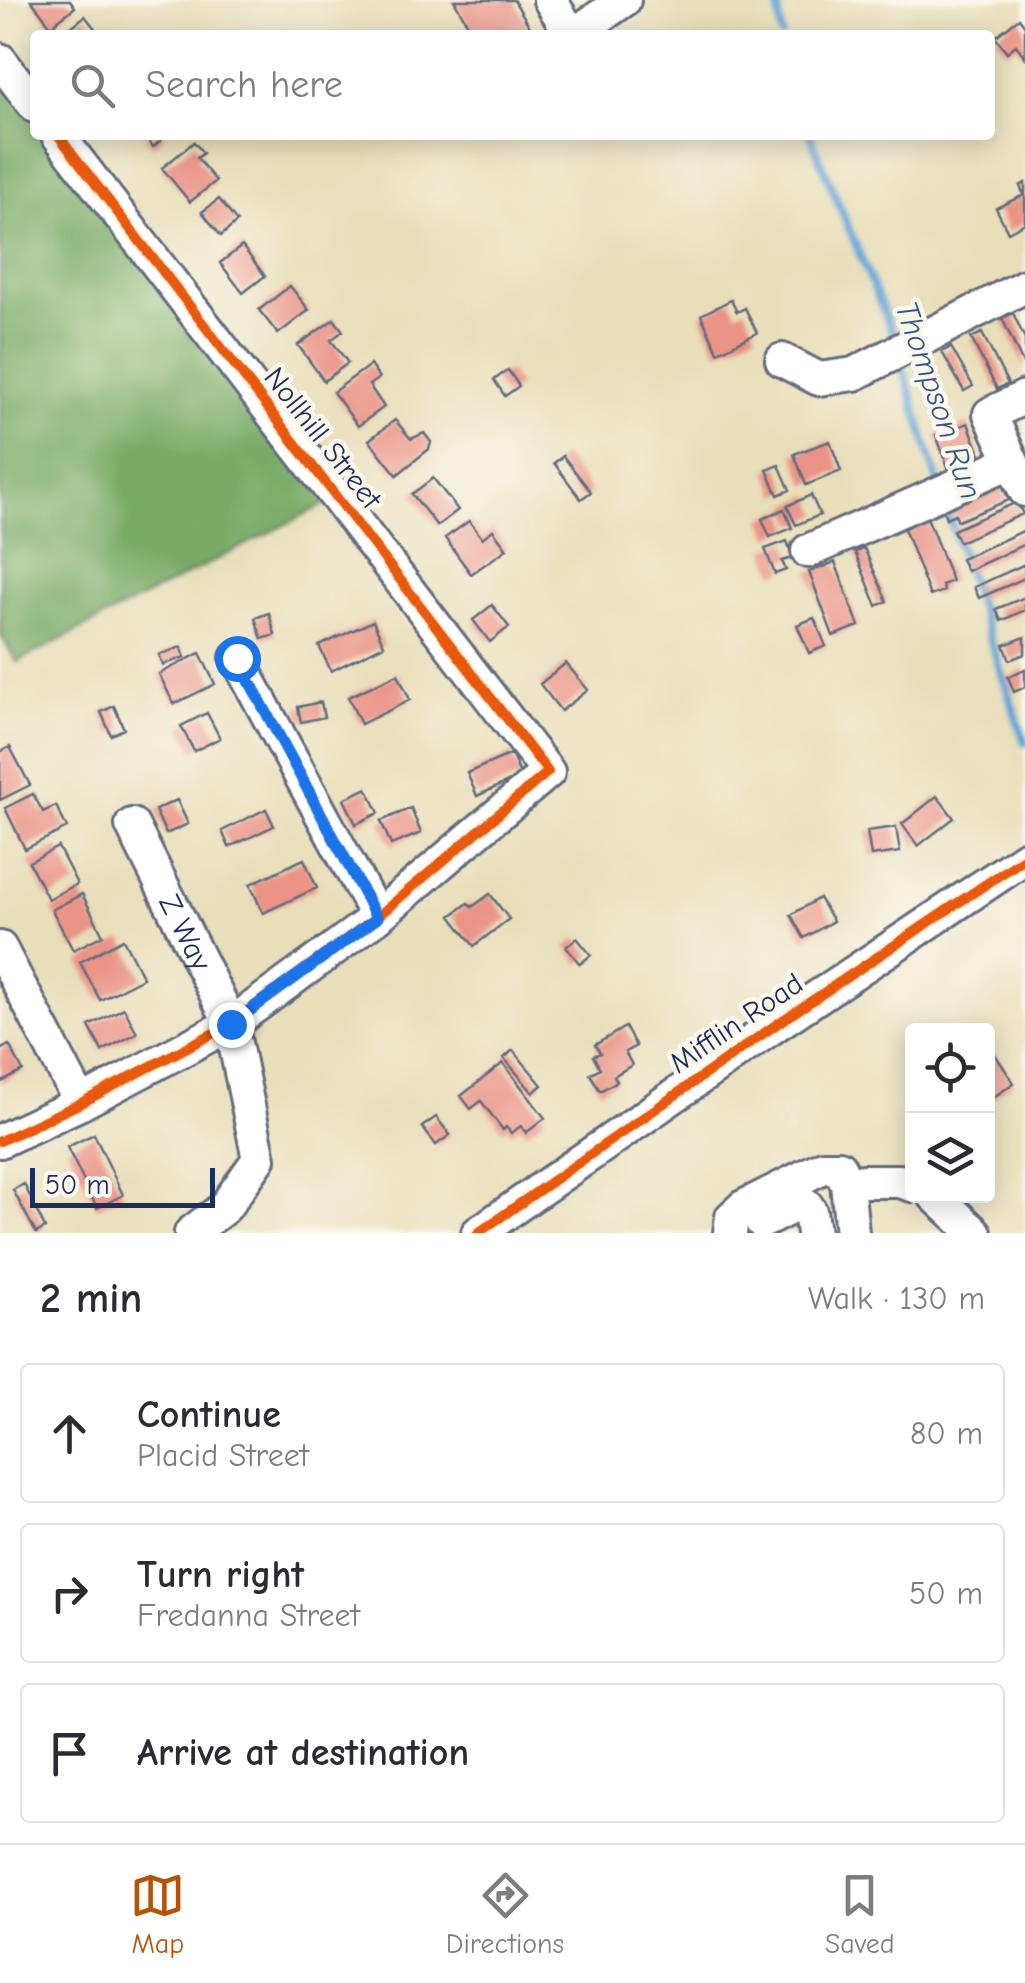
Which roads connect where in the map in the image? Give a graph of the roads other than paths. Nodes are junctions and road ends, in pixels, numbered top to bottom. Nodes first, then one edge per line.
1 (550, 0) edge
2 (624, 0) edge
3 (569, 30) edge
4 (579, 30) edge
5 (0, 60) edge
6 (30, 99) edge
7 (62, 140) edge
8 (1025, 286) edge
9 (782, 360) dead end
10 (1025, 397) edge
11 (1018, 476) edge
12 (808, 551) dead end
13 (237, 658) dead end
14 (132, 825) dead end
15 (1025, 858) edge
16 (377, 918) junction
17 (0, 948) edge
18 (231, 1024) junction
19 (81, 1103) junction
20 (0, 1141) edge
21 (863, 1181) dead end
22 (905, 1182) edge
23 (942, 1203) edge
24 (191, 1233) edge
25 (478, 1233) edge
26 (730, 1233) edge
27 (748, 1233) edge
28 (812, 1233) edge
29 (852, 1233) edge
30 (975, 1233) edge

1 - 3 street
2 - 4 street
5 - 6 street
7 - 16 street, Nollhill Street
8 - 9 street
10 - 11 street
11 - 12 street
13 - 16 street
14 - 18 street, Z Way
15 - 25 street, Mifflin Road
16 - 18 street
17 - 19 street
18 - 19 street
18 - 24 street, Z Way
19 - 20 street
21 - 22 street
23 - 30 street
26 - 29 street
27 - 28 street

